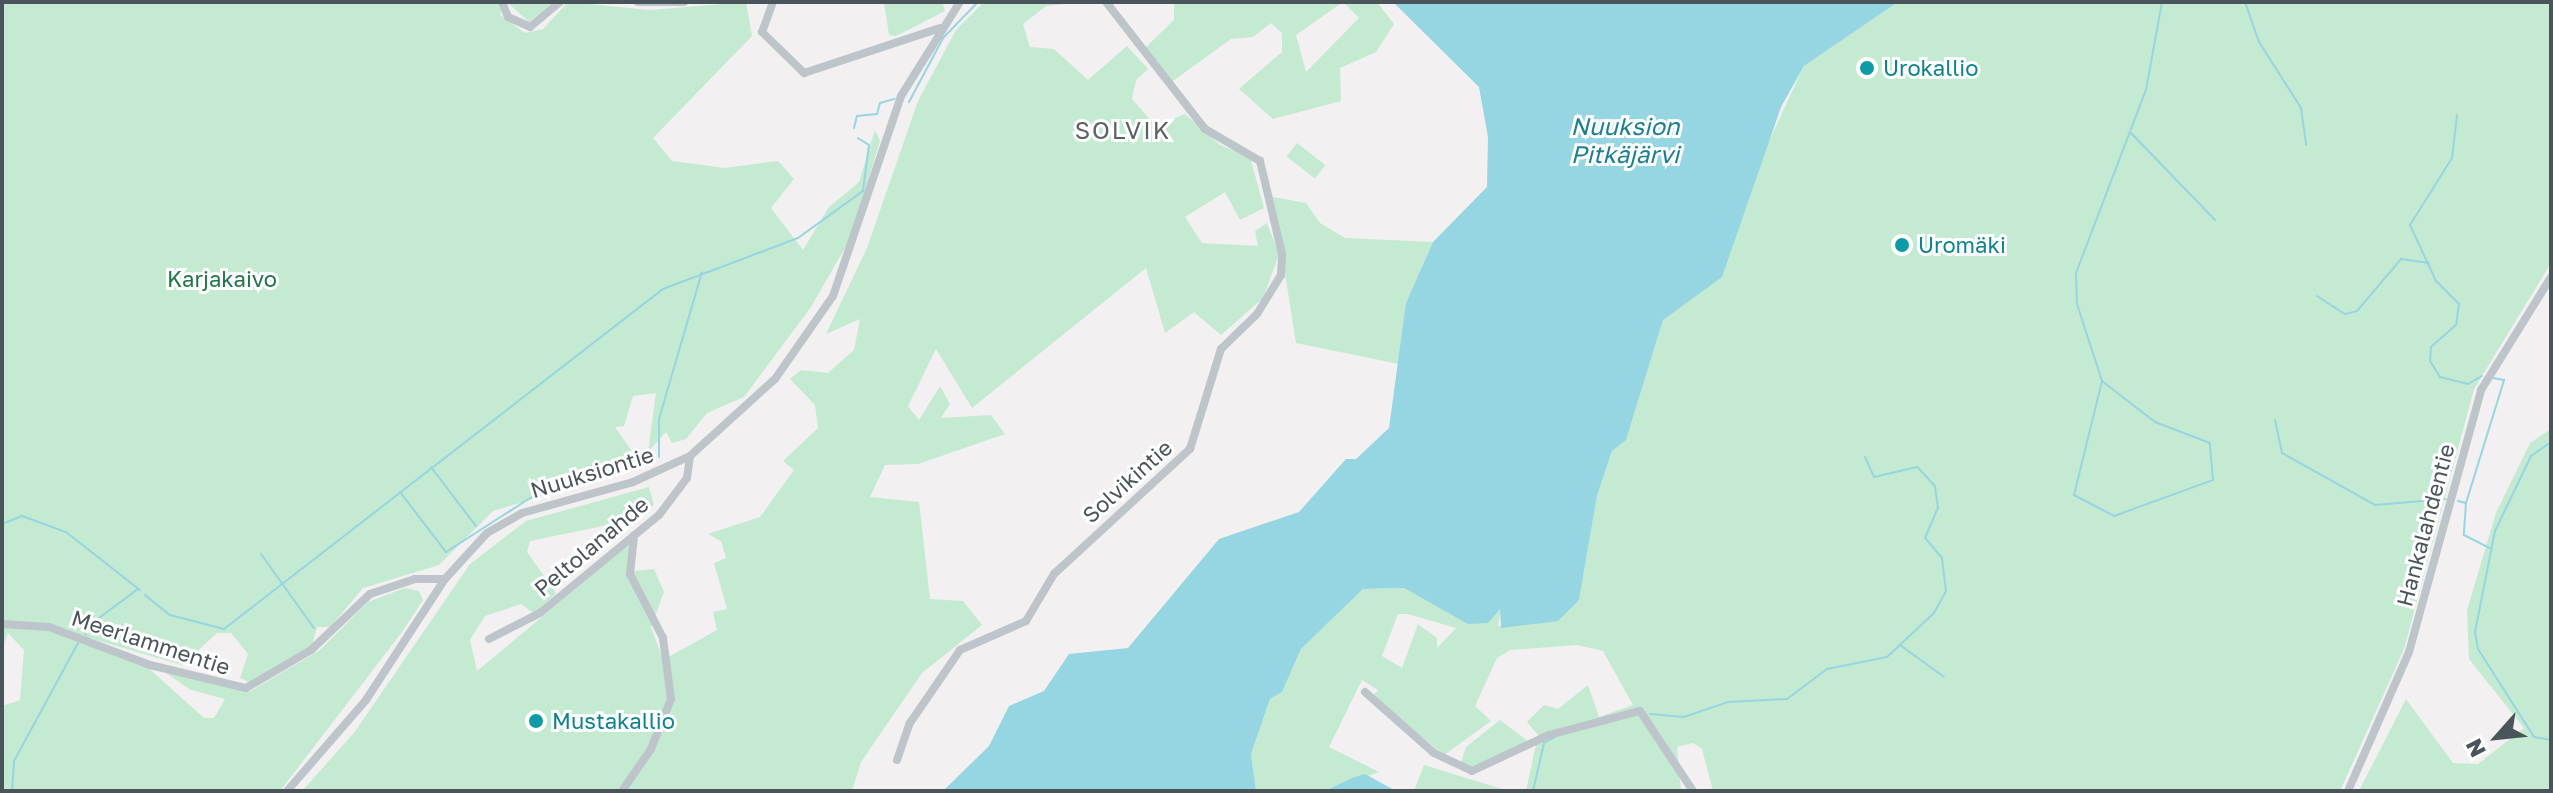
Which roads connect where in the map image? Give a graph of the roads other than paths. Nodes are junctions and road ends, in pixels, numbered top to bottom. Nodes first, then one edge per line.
1 (502, 2) edge
2 (560, 2) edge
3 (638, 2) edge
4 (684, 2) edge
5 (773, 2) edge
6 (960, 2) edge
7 (1106, 2) edge
8 (940, 28) junction
9 (2551, 277) edge
10 (690, 456) junction
11 (634, 535) junction
12 (445, 579) junction
13 (2, 624) edge
14 (489, 639) dead end
15 (1365, 692) dead end
16 (897, 760) dead end
17 (287, 791) edge
18 (622, 791) edge
19 (1693, 791) edge
20 (2348, 791) edge

1 - 2 street
3 - 4 street
5 - 8 street
6 - 8 street, Nuuksiontie
7 - 16 street, Solvikintie
8 - 10 street, Nuuksiontie
9 - 20 street, Hankalahdentie
10 - 11 street, Peltolanahde
10 - 12 street, Nuuksiontie
11 - 14 street, Peltolanahde
11 - 18 street
12 - 13 street, Meerlammentie
12 - 17 street, Nuuksiontie
15 - 19 street

